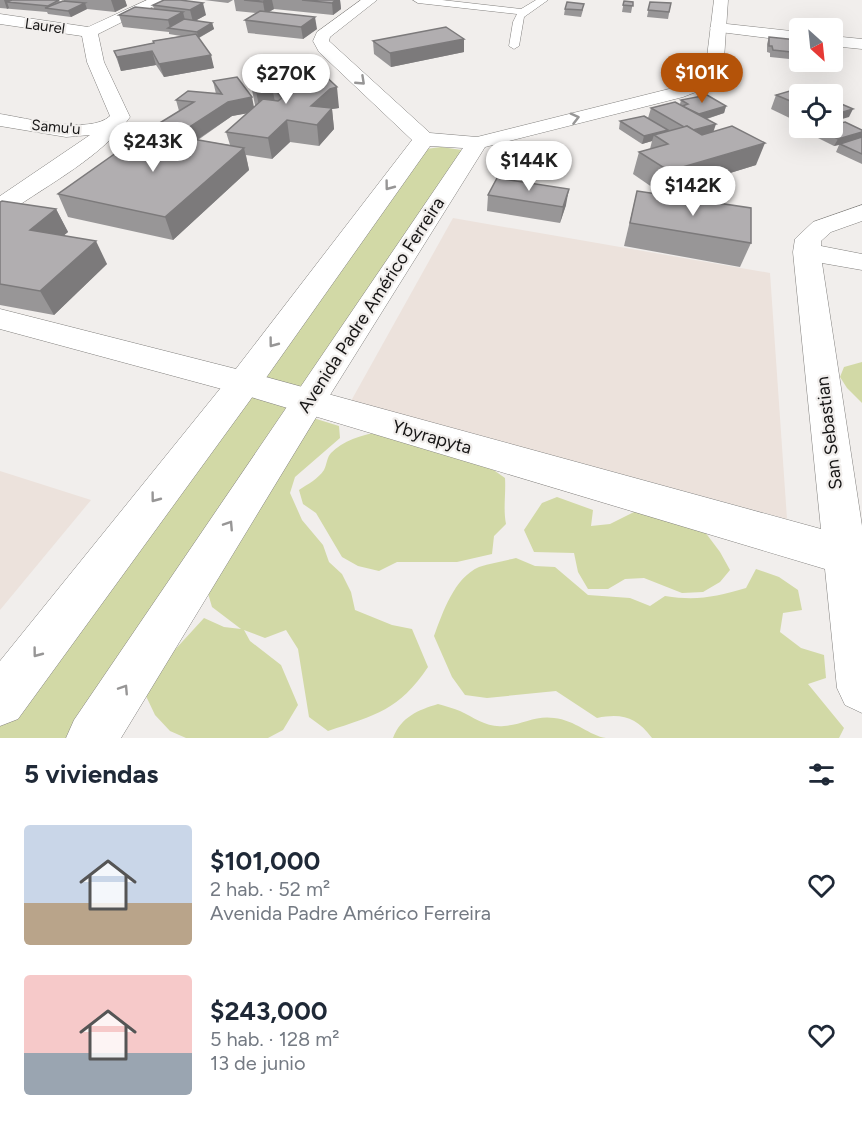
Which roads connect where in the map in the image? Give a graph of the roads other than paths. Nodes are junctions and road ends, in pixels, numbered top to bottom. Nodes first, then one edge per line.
1 (159, 0) edge
2 (370, 0) edge
3 (418, 0) edge
4 (543, 0) edge
5 (721, 0) edge
6 (522, 12) junction
7 (0, 19) edge
8 (718, 28) junction
9 (90, 32) junction
10 (789, 36) edge
11 (843, 42) edge
12 (862, 44) edge
13 (514, 46) dead end
14 (0, 120) edge
15 (113, 127) junction
16 (424, 139) junction
17 (477, 143) junction
18 (0, 207) edge
19 (862, 212) edge
20 (807, 252) junction
21 (862, 262) edge
22 (0, 319) edge
23 (244, 382) junction
24 (308, 402) junction
25 (853, 557) edge
26 (862, 688) edge
27 (0, 701) edge
28 (92, 738) edge

1 - 9 street
2 -> 16 street
3 - 6 lane
4 - 6 lane
5 - 8 street
6 - 13 lane
7 - 9 street, Laurel
8 - 10 street
17 -> 8 street
9 - 15 street
11 - 12 street
14 - 15 street, Samu'u
15 - 18 street
16 - 17 street
16 -> 23 street
17 - 24 street, Avenida Padre Américo Ferreira
19 - 20 street
20 - 21 street
20 - 25 street, San Sebastian
22 - 23 street, Ybyrapyta
23 - 24 street, Ybyrapyta
23 -> 27 street
24 - 25 street, Ybyrapyta
28 -> 24 street, Avenida Padre Américo Ferreira
25 - 26 street, San Sebastian

